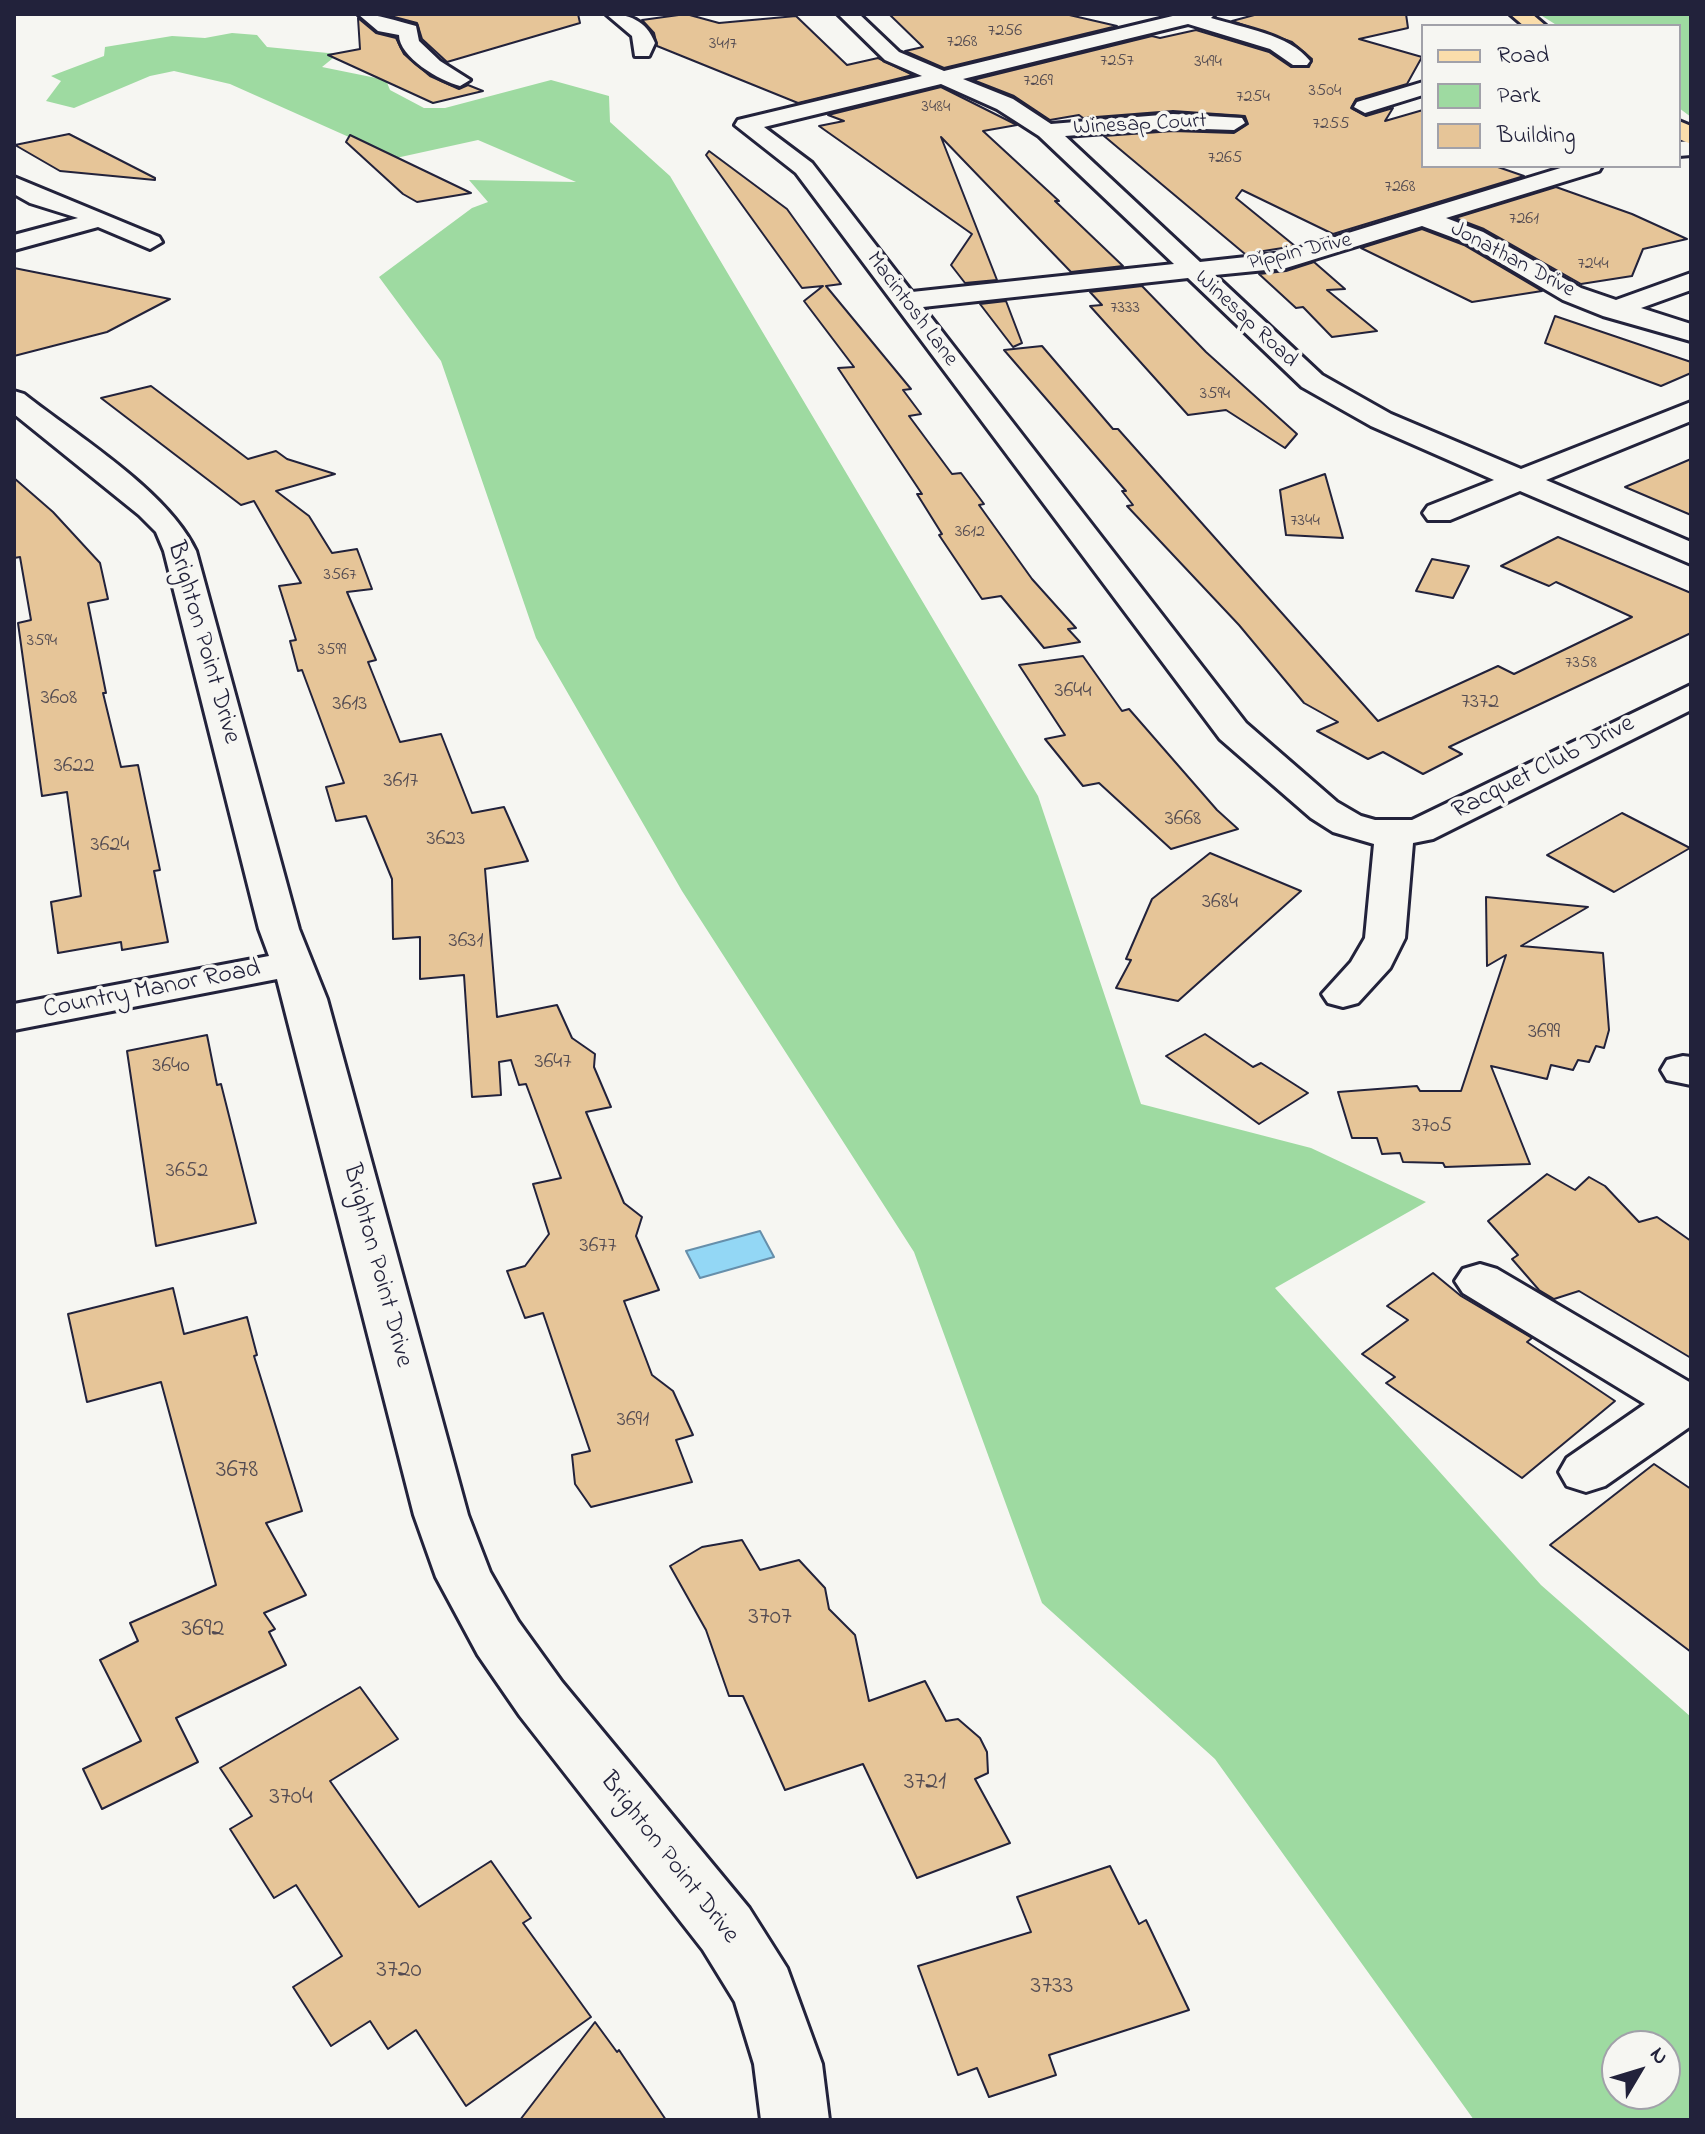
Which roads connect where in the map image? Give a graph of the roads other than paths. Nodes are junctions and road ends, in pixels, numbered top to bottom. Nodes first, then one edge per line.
1 (368, 14) edge
2 (616, 14) edge
3 (848, 14) edge
4 (1197, 16) edge
5 (642, 52) dead end
6 (1300, 61) dead end
7 (937, 76) junction
8 (460, 80) dead end
9 (1421, 89) edge
10 (1365, 107) dead end
11 (1234, 123) dead end
12 (1047, 131) junction
13 (1585, 168) edge
14 (14, 184) edge
15 (101, 219) junction
16 (1425, 219) junction
17 (150, 242) dead end
18 (14, 243) edge
19 (1193, 271) junction
20 (1691, 281) edge
21 (904, 301) junction
22 (1612, 310) junction
23 (1691, 333) edge
24 (14, 400) edge
25 (1691, 411) edge
26 (1522, 481) junction
27 (1439, 513) dead end
28 (1691, 554) edge
29 (1691, 696) edge
30 (1394, 834) junction
31 (291, 964) junction
32 (1343, 994) dead end
33 (14, 1017) edge
34 (1480, 1281) dead end
35 (1689, 1406) edge
36 (1586, 1472) dead end
37 (795, 2120) edge

1 - 8 street
2 - 5 street
3 - 7 street, Winesap Road
4 - 6 street
4 - 7 street, Macintosh Lane
7 - 12 street, Winesap Road
7 - 21 street, Macintosh Lane
9 - 10 street
11 - 12 street, Winesap Court
12 - 19 street, Winesap Road
13 - 16 street, Pippin Drive
14 - 15 street
15 - 17 street
15 - 18 street
16 - 19 street, Pippin Drive
16 - 22 street, Jonathan Drive
19 - 21 street, Pippin Drive
19 - 26 street, Winesap Road
20 - 22 street
21 - 30 street, Macintosh Lane
22 - 23 street, Jonathan Drive
24 - 31 street, Brighton Point Drive
25 - 26 street
26 - 27 street
26 - 28 street, Winesap Road
29 - 30 street, Racquet Club Drive
30 - 32 street
31 - 33 street, Country Manor Road
31 - 37 street, Brighton Point Drive
34 - 35 street
35 - 36 street

